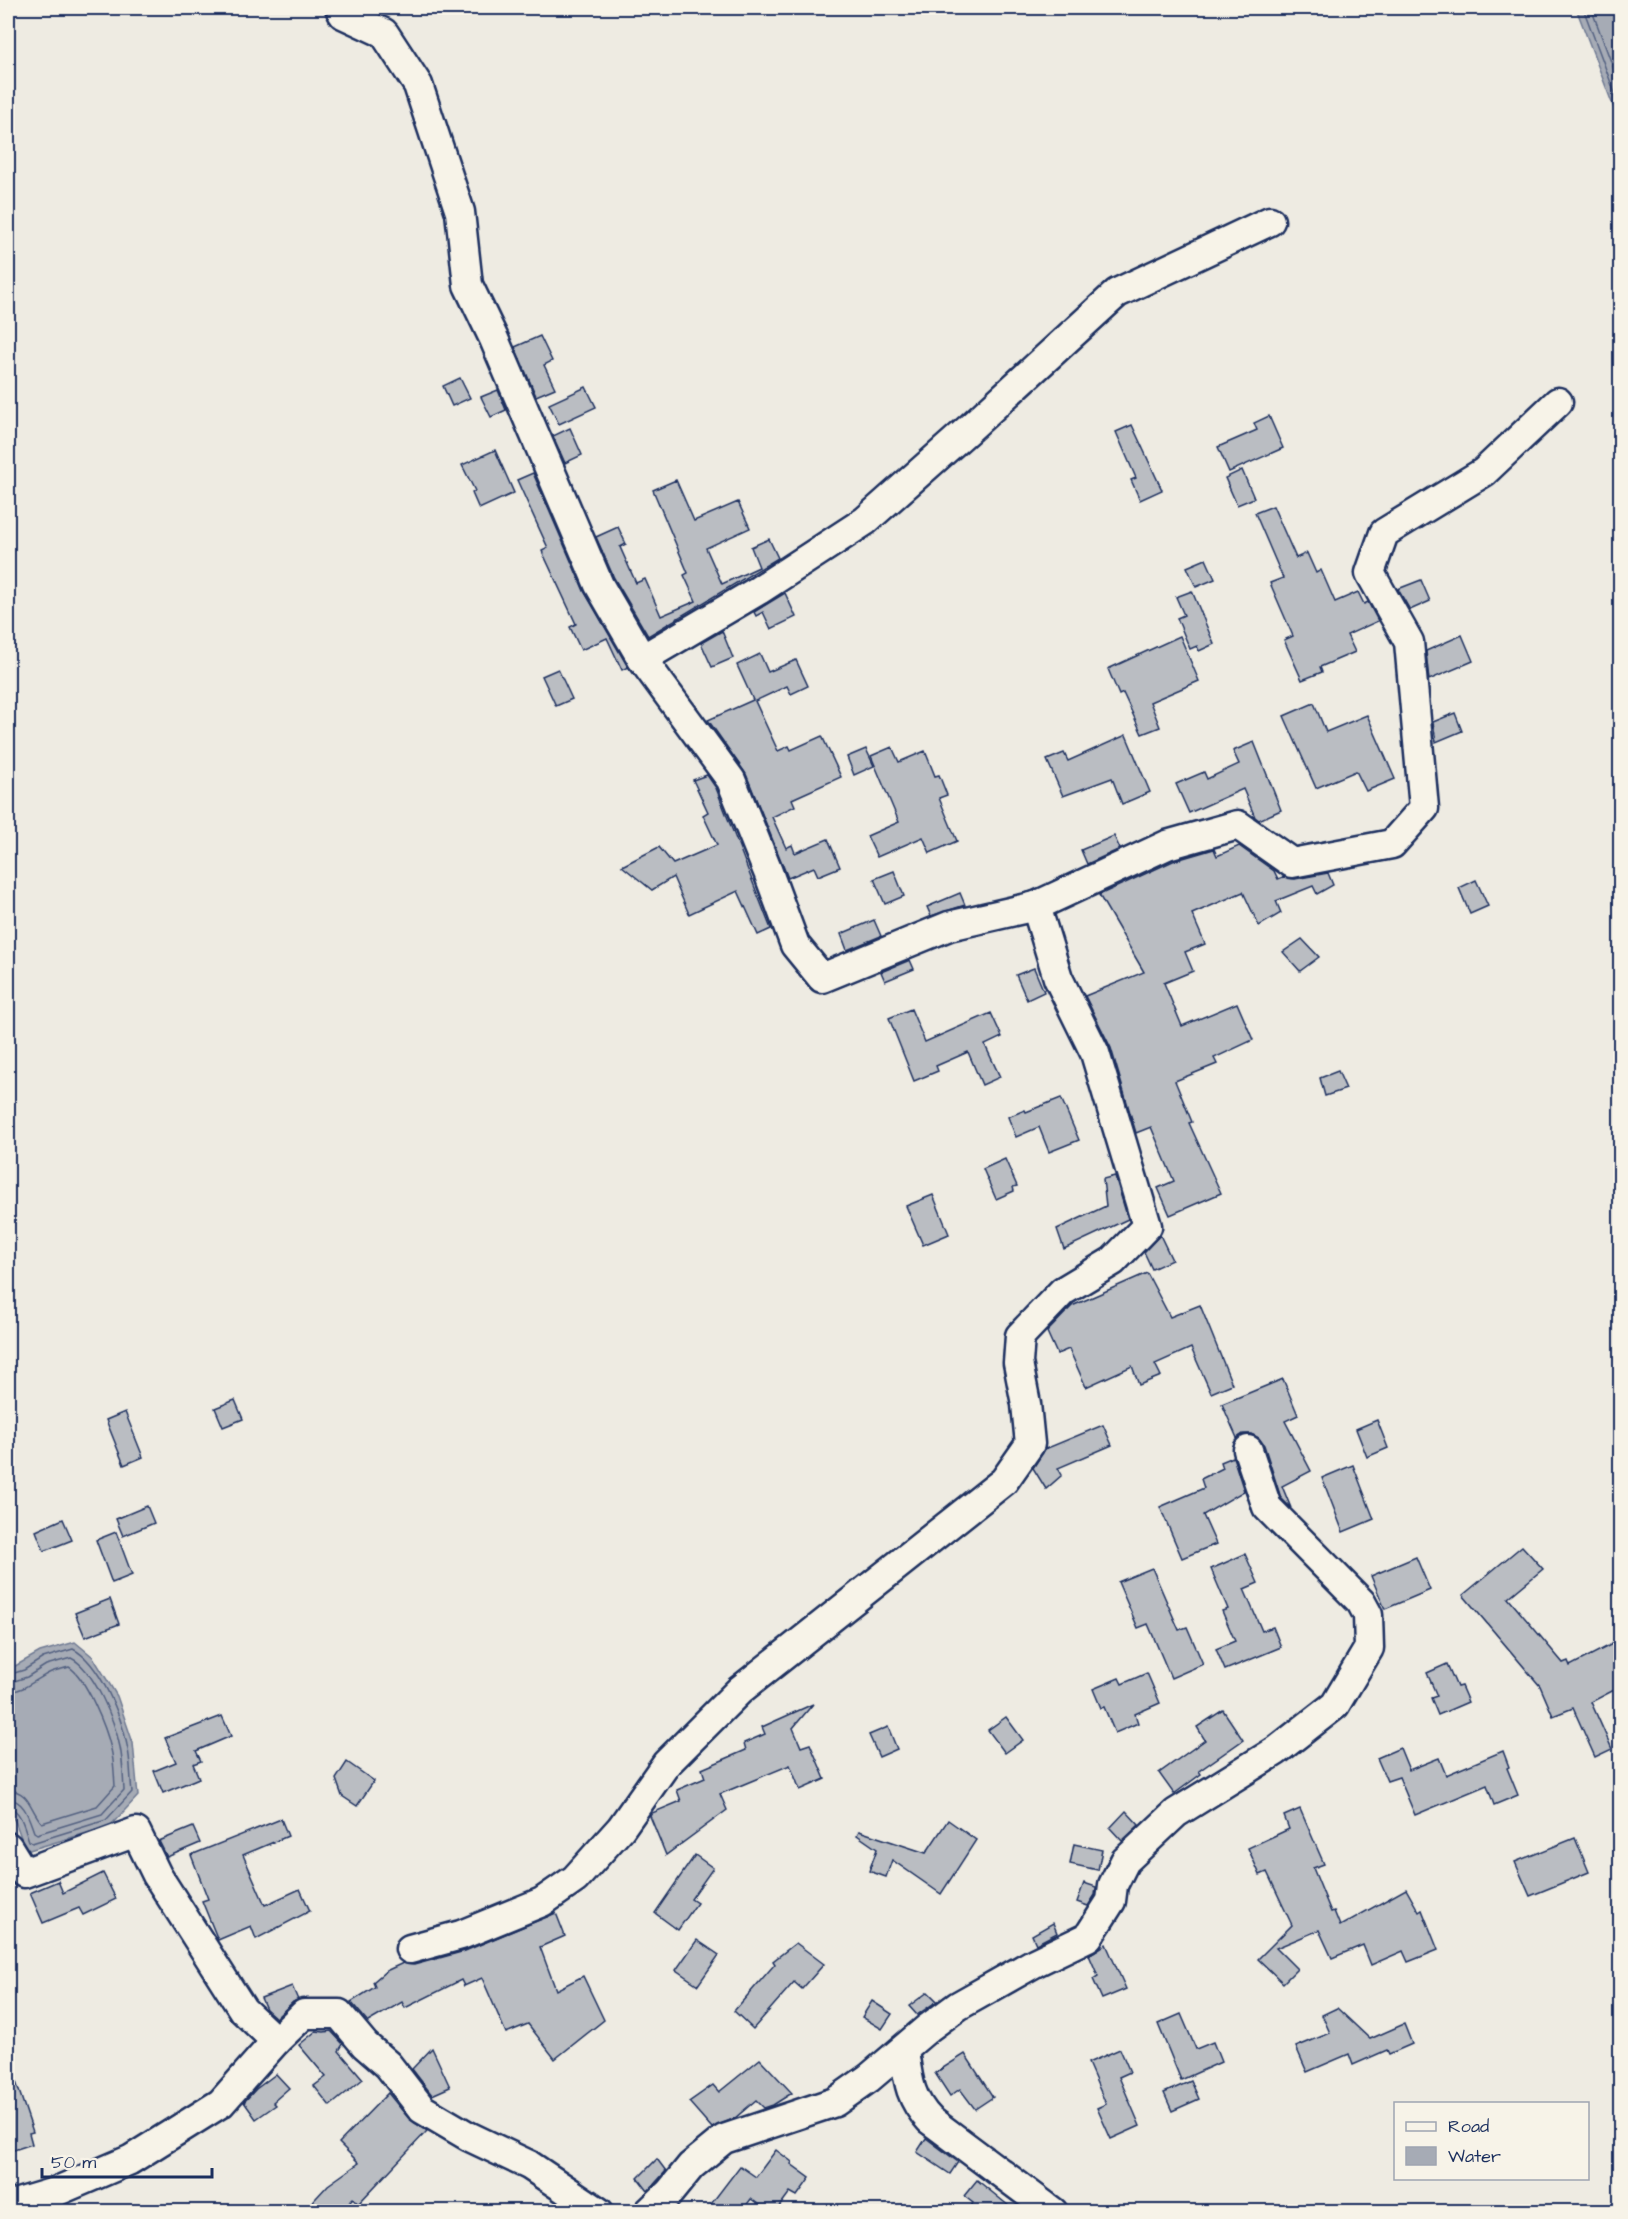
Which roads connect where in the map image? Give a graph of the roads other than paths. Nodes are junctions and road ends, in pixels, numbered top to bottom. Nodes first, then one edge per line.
1 (340, 8) edge
2 (1269, 220) dead end
3 (1558, 402) dead end
4 (642, 659) junction
5 (1035, 906) junction
6 (1248, 1450) dead end
7 (8, 1847) edge
8 (410, 1949) dead end
9 (276, 2041) junction
10 (904, 2050) junction
11 (8, 2206) edge
12 (599, 2211) edge
13 (649, 2211) edge
14 (1053, 2211) edge

1 - 4 street
2 - 4 street
3 - 5 street
4 - 5 street
5 - 8 street
6 - 10 street
7 - 9 street
9 - 11 street
9 - 12 street
10 - 13 street
10 - 14 street

